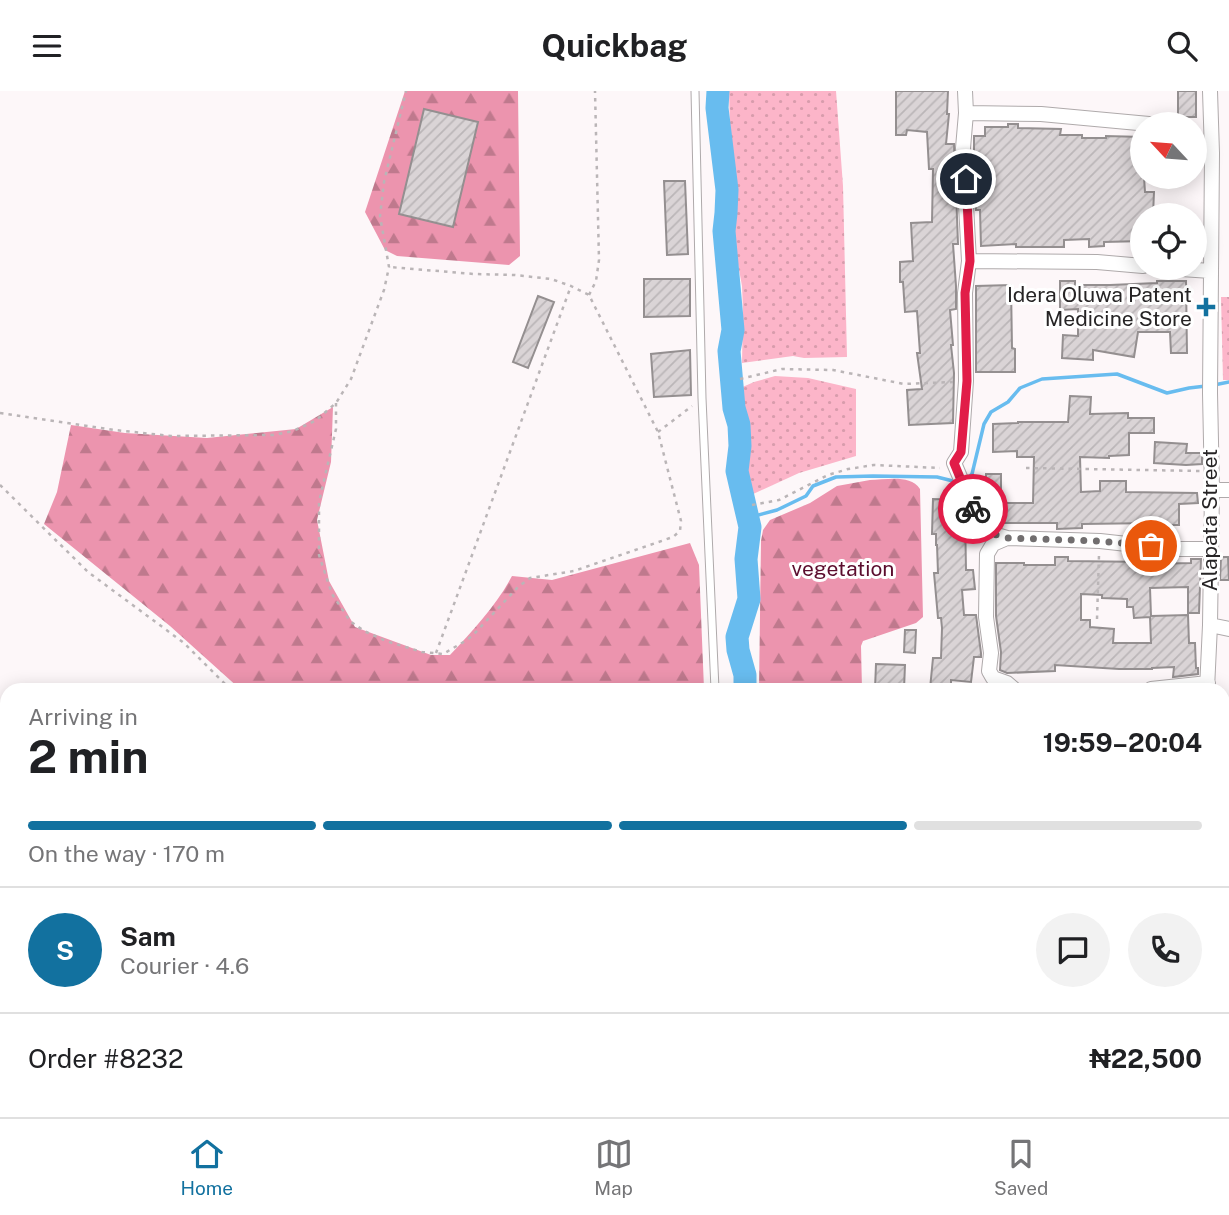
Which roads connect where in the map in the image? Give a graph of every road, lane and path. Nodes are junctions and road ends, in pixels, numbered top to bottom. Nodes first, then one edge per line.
1 (406, 91) edge
2 (595, 91) edge
3 (695, 91) edge
4 (965, 91) edge
5 (1210, 91) edge
6 (966, 113) junction
7 (1130, 122) edge
8 (1208, 130) edge
9 (1212, 130) junction
10 (970, 261) junction
11 (1130, 265) edge
12 (389, 267) junction
13 (1207, 271) edge
14 (1211, 271) junction
15 (571, 286) junction
16 (589, 295) junction
17 (740, 379) dead end
18 (967, 381) junction
19 (702, 398) junction
20 (336, 403) junction
21 (0, 414) edge
22 (658, 432) junction
23 (954, 463) junction
24 (1026, 468) dead end
25 (1211, 471) junction
26 (0, 485) edge
27 (1212, 490) junction
28 (1229, 490) edge
29 (752, 505) dead end
30 (1007, 538) junction
31 (1100, 541) junction
32 (1211, 549) junction
33 (1097, 619) dead end
34 (1210, 625) junction
35 (1229, 629) edge
36 (436, 653) junction
37 (224, 683) edge
38 (715, 683) edge
39 (1002, 683) edge
40 (1208, 683) edge

1 - 12 path
2 - 16 path
3 - 19 lane
4 - 6 street
5 - 9 street
6 - 7 street
6 - 10 street
8 - 9 street
9 - 14 street
10 - 11 street
10 - 18 street
12 - 15 path
12 - 20 path
13 - 14 street
14 - 25 street, Alapata Street
15 - 16 path
15 - 36 path
16 - 22 path
17 - 18 path
18 - 23 street
19 - 22 path
19 - 38 lane
20 - 21 path
20 - 36 path
22 - 36 path
23 - 29 path
23 - 30 street
24 - 25 path
25 - 27 street, Alapata Street
26 - 37 path
27 - 28 street
27 - 32 street, Alapata Street
30 - 31 street
30 - 39 street
31 - 32 street
31 - 33 path
32 - 34 street, Alapata Street
34 - 35 street
34 - 40 street, Alapata Street

